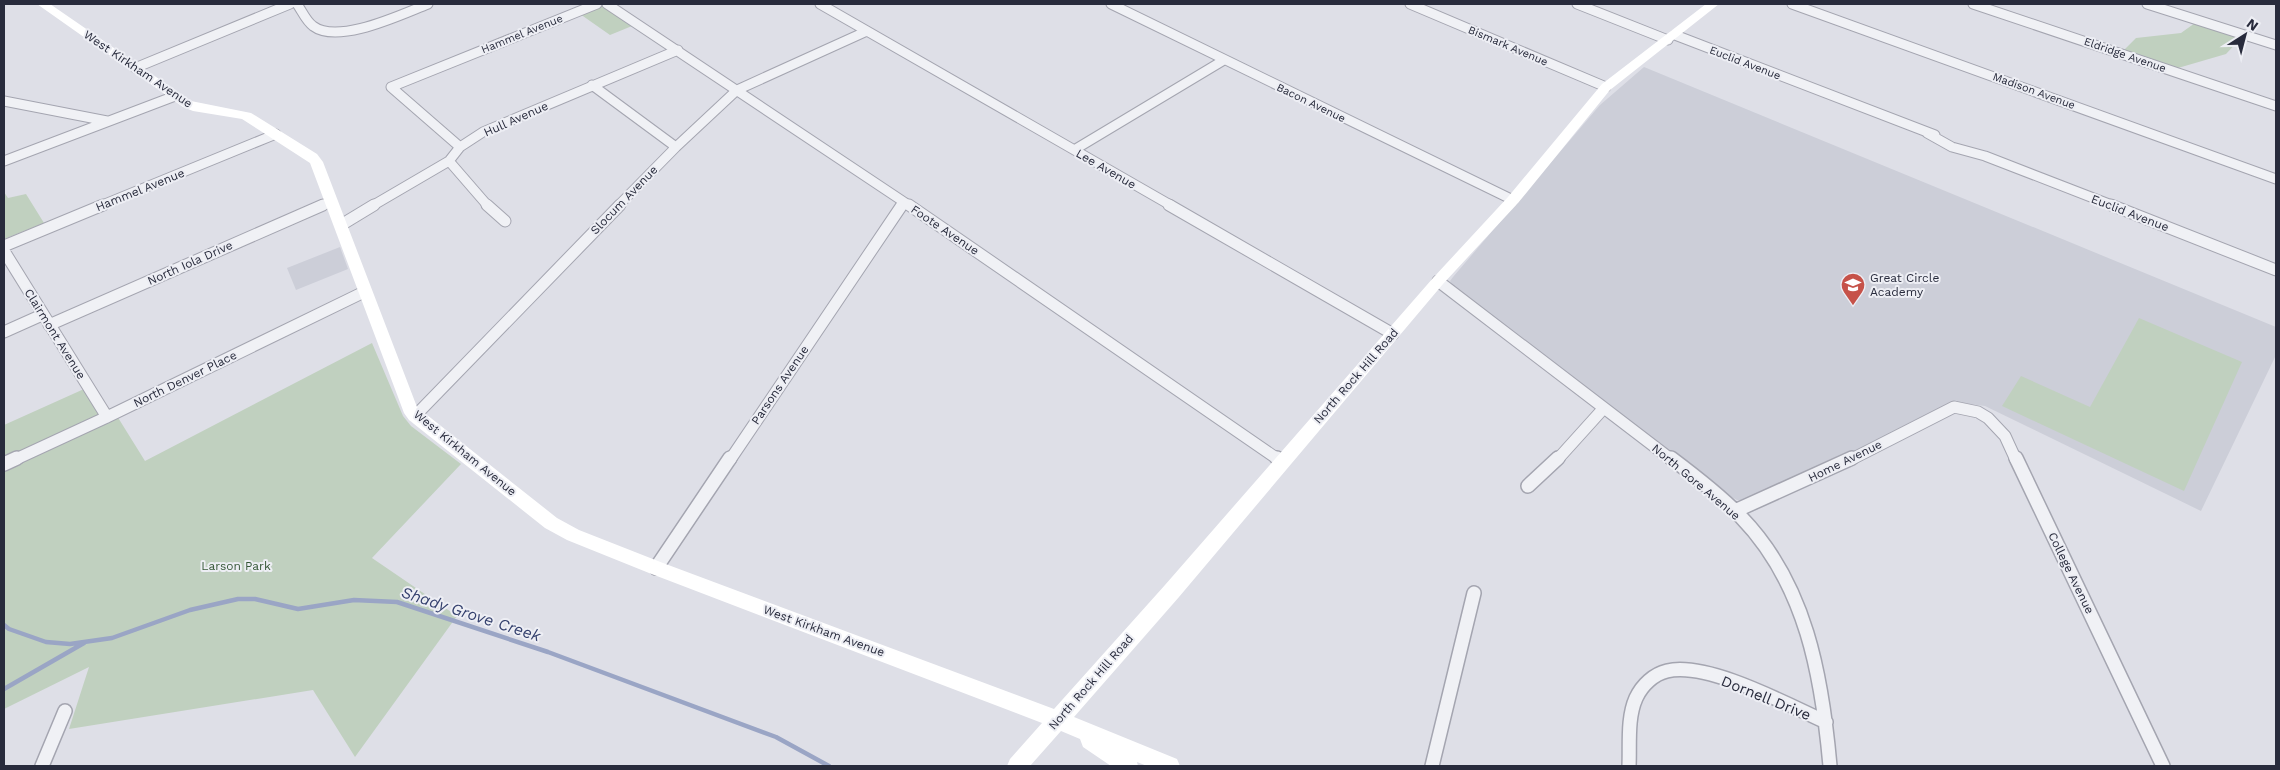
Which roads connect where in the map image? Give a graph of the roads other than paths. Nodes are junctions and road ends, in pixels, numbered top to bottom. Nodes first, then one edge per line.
1 (43, 4) edge
2 (290, 4) edge
3 (297, 4) edge
4 (428, 4) edge
5 (597, 4) edge
6 (607, 4) edge
7 (820, 4) edge
8 (1111, 4) edge
9 (1410, 4) edge
10 (1577, 4) edge
11 (1713, 4) edge
12 (1792, 4) edge
13 (1973, 4) edge
14 (2148, 4) edge
15 (866, 31) junction
16 (1672, 38) junction
17 (2276, 45) edge
18 (678, 50) junction
19 (1224, 60) junction
20 (135, 68) junction
21 (592, 85) junction
22 (1606, 88) junction
23 (737, 90) junction
24 (175, 96) junction
25 (4, 102) edge
26 (2276, 106) edge
27 (109, 122) junction
28 (276, 134) junction
29 (460, 147) junction
30 (676, 147) junction
31 (1074, 150) junction
32 (4, 161) edge
33 (449, 161) junction
34 (2276, 179) edge
35 (1513, 200) junction
36 (330, 202) junction
37 (904, 202) junction
38 (506, 221) dead end
39 (341, 225) junction
40 (4, 246) edge
41 (4, 251) edge
42 (2276, 270) edge
43 (1438, 281) junction
44 (364, 292) junction
45 (46, 320) junction
46 (4, 332) edge
47 (1393, 334) junction
48 (1954, 407) joint
49 (1603, 409) junction
50 (415, 416) junction
51 (107, 417) junction
52 (1281, 461) junction
53 (4, 464) edge
54 (1528, 486) dead end
55 (1735, 511) junction
56 (656, 568) junction
57 (1474, 593) dead end
58 (65, 711) dead end
59 (1059, 720) junction
60 (1826, 722) junction
61 (42, 766) edge
62 (1017, 766) edge
63 (1128, 766) edge
64 (1170, 766) edge
65 (1432, 766) edge
66 (1628, 766) edge
67 (1830, 766) edge
68 (2163, 766) edge

1 - 20 street, West Kirkham Avenue
2 - 20 street
3 - 4 street
5 - 29 street, Hammel Avenue
6 - 18 street, Foote Avenue
7 - 15 street, Lee Avenue
8 - 19 street, Bacon Avenue
9 - 22 street, Bismark Avenue
10 - 16 street, Euclid Avenue
11 - 16 street, North Rock Hill Road
12 - 34 street, Madison Avenue
13 - 26 street, Eldridge Avenue
14 - 17 street
15 - 23 street, Slocum Avenue
15 - 31 street, Lee Avenue
16 - 22 street, North Rock Hill Road
16 - 42 street, Euclid Avenue
18 - 21 street, Hull Avenue
18 - 23 street, Foote Avenue
19 - 31 street
19 - 35 street, Bacon Avenue
20 - 24 street, West Kirkham Avenue
21 - 29 street, Hull Avenue
21 - 30 street
22 - 35 street, North Rock Hill Road
23 - 30 street, Slocum Avenue
23 - 37 street, Foote Avenue
24 - 27 street
24 - 28 street, West Kirkham Avenue
25 - 27 street
27 - 32 street
28 - 36 street, West Kirkham Avenue
28 - 40 street, Hammel Avenue
29 - 33 street, Hull Avenue
30 - 50 street, Slocum Avenue
31 - 47 street, Lee Avenue
33 - 38 street
33 - 39 street, Hull Avenue
35 - 43 street, North Rock Hill Road
36 - 39 street, West Kirkham Avenue
36 - 45 street, North Iola Drive
37 - 52 street, Foote Avenue
37 - 56 street, Parsons Avenue
39 - 44 street, West Kirkham Avenue
41 - 45 street, Clairmont Avenue
43 - 47 street, North Rock Hill Road
43 - 49 street, North Gore Avenue
44 - 50 street, West Kirkham Avenue
44 - 51 street, North Denver Place
45 - 46 street, North Iola Drive
45 - 51 street, Clairmont Avenue
47 - 52 street, North Rock Hill Road
48 - 55 street, Home Avenue
48 - 68 street, College Avenue
49 - 54 street
49 - 55 street, North Gore Avenue
50 - 56 street, West Kirkham Avenue
51 - 53 street, North Denver Place
52 - 59 street, North Rock Hill Road
55 - 60 street, North Gore Avenue
56 - 59 street, West Kirkham Avenue
57 - 65 street
58 - 61 street
59 - 62 street, North Rock Hill Road
59 - 63 street, West Kirkham Avenue
59 - 64 street, West Kirkham Avenue
60 - 66 street, Dornell Drive
60 - 67 street, North Gore Avenue

